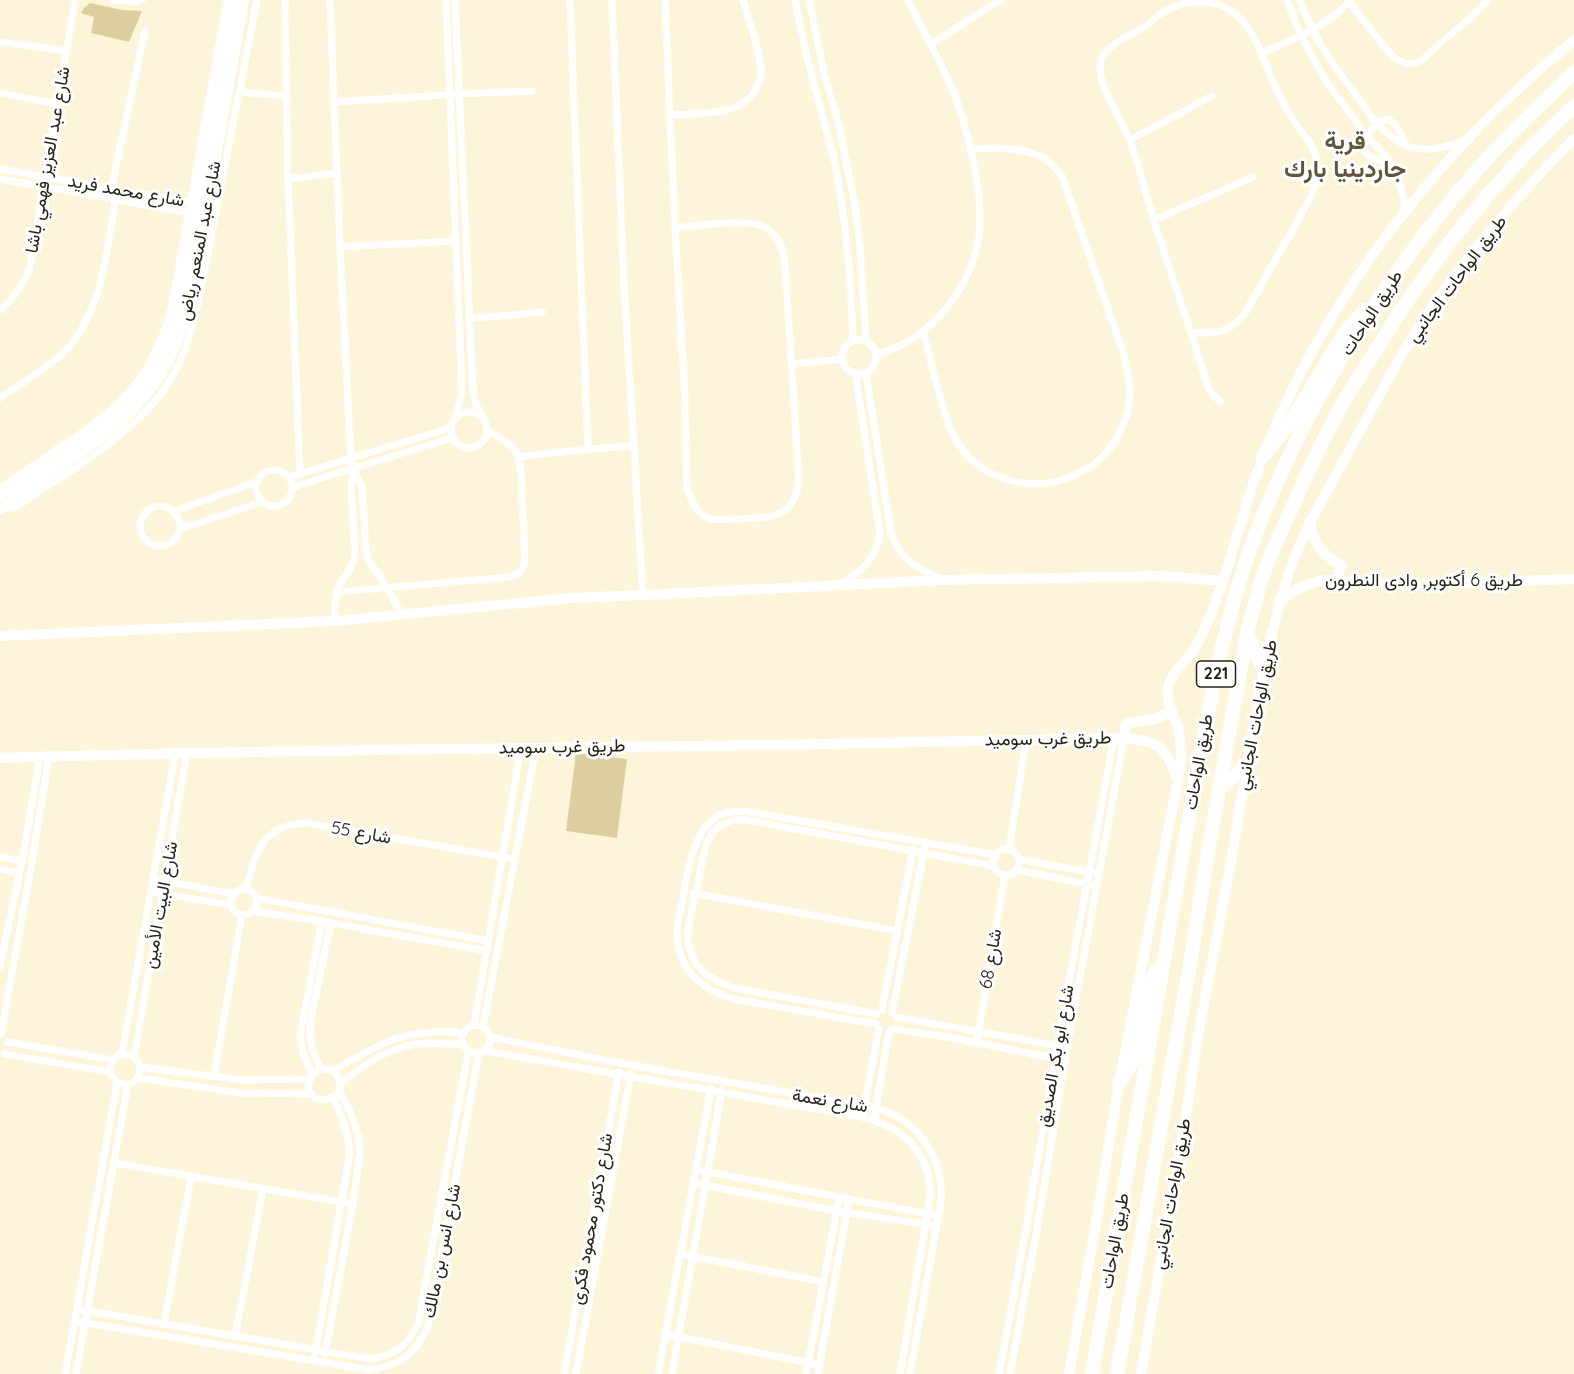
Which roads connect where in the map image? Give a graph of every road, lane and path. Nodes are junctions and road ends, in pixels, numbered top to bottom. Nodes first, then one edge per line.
1 (75, 0) edge
2 (114, 0) edge
3 (142, 0) edge
4 (227, 0) edge
5 (236, 0) edge
6 (244, 0) edge
7 (257, 0) edge
8 (285, 0) edge
9 (330, 0) edge
10 (446, 0) edge
11 (455, 0) edge
12 (570, 0) edge
13 (612, 0) edge
14 (665, 0) edge
15 (743, 0) edge
16 (795, 0) edge
17 (809, 0) edge
18 (908, 0) edge
19 (1000, 0) edge
20 (1287, 0) edge
21 (1300, 0) edge
22 (1488, 0) edge
23 (1350, 1) edge
24 (145, 31) dead end
25 (1313, 31) junction
26 (1301, 36) junction
27 (1574, 40) edge
28 (0, 42) edge
29 (931, 44) junction
30 (67, 51) junction
31 (1262, 53) junction
32 (1574, 72) edge
33 (532, 91) dead end
34 (240, 92) junction
35 (0, 93) edge
36 (450, 94) junction
37 (459, 94) junction
38 (287, 96) junction
39 (1212, 96) dead end
40 (334, 102) junction
41 (58, 104) junction
42 (1574, 106) edge
43 (1367, 111) junction
44 (671, 116) junction
45 (1357, 122) junction
46 (1377, 124) junction
47 (1366, 135) junction
48 (1130, 140) junction
49 (1574, 140) edge
50 (1465, 141) junction
51 (1405, 145) junction
52 (970, 149) junction
53 (1390, 162) junction
54 (0, 169) edge
55 (337, 173) junction
56 (46, 177) junction
57 (1253, 177) dead end
58 (0, 179) edge
59 (288, 179) junction
60 (44, 186) junction
61 (114, 190) junction
62 (115, 200) junction
63 (202, 210) junction
64 (1406, 210) junction
65 (1154, 220) junction
66 (675, 228) junction
67 (456, 241) junction
68 (340, 247) junction
69 (1377, 302) junction
70 (0, 310) edge
71 (542, 312) dead end
72 (470, 319) junction
73 (923, 332) junction
74 (1191, 333) junction
75 (853, 341) junction
76 (866, 341) junction
77 (876, 354) junction
78 (843, 359) junction
79 (791, 363) junction
80 (866, 372) junction
81 (855, 373) junction
82 (0, 398) edge
83 (1220, 401) dead end
84 (456, 416) junction
85 (482, 417) junction
86 (450, 428) junction
87 (487, 429) junction
88 (89, 432) junction
89 (452, 438) junction
90 (634, 446) junction
91 (588, 449) junction
92 (1263, 456) junction
93 (518, 457) junction
94 (351, 458) junction
95 (353, 469) junction
96 (300, 474) junction
97 (289, 477) junction
98 (257, 482) junction
99 (0, 488) edge
100 (293, 488) junction
101 (262, 502) junction
102 (1, 505) edge
103 (174, 512) junction
104 (1309, 522) junction
105 (180, 529) junction
106 (369, 562) junction
107 (354, 564) junction
108 (1574, 579) edge
109 (943, 580) junction
110 (1223, 581) junction
111 (1336, 581) junction
112 (838, 585) junction
113 (386, 587) junction
114 (337, 591) junction
115 (643, 596) junction
116 (1280, 603) junction
117 (402, 615) junction
118 (335, 621) junction
119 (1247, 633) junction
120 (0, 636) edge
121 (1264, 671) junction
122 (1172, 711) junction
123 (1119, 738) junction
124 (1026, 740) junction
125 (521, 747) junction
126 (536, 748) junction
127 (187, 753) junction
128 (175, 754) junction
129 (44, 757) junction
130 (0, 758) edge
131 (1245, 766) junction
132 (1178, 783) junction
133 (1219, 789) junction
134 (767, 814) junction
135 (765, 823) junction
136 (914, 840) junction
137 (926, 842) junction
138 (694, 849) junction
139 (912, 850) junction
140 (1009, 850) junction
141 (703, 852) junction
142 (924, 853) junction
143 (996, 855) junction
144 (0, 857) edge
145 (504, 857) junction
146 (514, 859) junction
147 (1019, 859) junction
148 (994, 866) junction
149 (20, 867) junction
150 (31, 868) junction
151 (0, 869) edge
152 (1017, 870) junction
153 (1089, 872) junction
154 (1098, 874) junction
155 (1005, 875) junction
156 (153, 879) junction
157 (165, 880) junction
158 (1086, 884) junction
159 (1096, 886) junction
160 (246, 889) junction
161 (684, 891) junction
162 (151, 892) junction
163 (695, 893) junction
164 (163, 894) junction
165 (234, 894) junction
166 (256, 898) junction
167 (231, 905) junction
168 (254, 910) junction
169 (330, 913) junction
170 (242, 915) junction
171 (327, 922) junction
172 (897, 931) junction
173 (488, 946) junction
174 (498, 949) junction
175 (1, 956) edge
176 (1163, 960) junction
177 (0, 966) edge
178 (880, 1012) junction
179 (894, 1014) junction
180 (474, 1025) junction
181 (483, 1027) junction
182 (877, 1027) junction
183 (891, 1030) junction
184 (978, 1031) junction
185 (464, 1033) junction
186 (0, 1034) edge
187 (490, 1037) junction
188 (7, 1042) junction
189 (977, 1042) junction
190 (1057, 1046) junction
191 (465, 1048) junction
192 (1067, 1048) junction
193 (482, 1052) junction
194 (122, 1054) junction
195 (2, 1055) edge
196 (134, 1057) junction
197 (1055, 1059) junction
198 (113, 1060) junction
199 (1065, 1060) junction
200 (620, 1063) junction
201 (632, 1065) junction
202 (140, 1067) junction
203 (321, 1069) junction
204 (333, 1071) junction
205 (110, 1072) junction
206 (618, 1074) junction
207 (214, 1076) junction
208 (631, 1076) junction
209 (311, 1077) junction
210 (137, 1078) junction
211 (712, 1080) junction
212 (723, 1082) junction
213 (117, 1083) junction
214 (1119, 1083) junction
215 (128, 1084) junction
216 (339, 1088) junction
217 (711, 1090) junction
218 (722, 1092) junction
219 (312, 1094) junction
220 (333, 1098) junction
221 (863, 1106) junction
222 (876, 1108) junction
223 (862, 1116) junction
224 (874, 1120) junction
225 (114, 1163) junction
226 (696, 1170) junction
227 (707, 1172) junction
228 (191, 1177) junction
229 (693, 1183) junction
230 (705, 1184) junction
231 (263, 1189) junction
232 (839, 1198) junction
233 (849, 1199) junction
234 (342, 1202) junction
235 (353, 1204) junction
236 (837, 1211) junction
237 (846, 1212) junction
238 (928, 1214) junction
239 (939, 1216) junction
240 (437, 1219) junction
241 (448, 1221) junction
242 (926, 1225) junction
243 (937, 1226) junction
244 (680, 1254) junction
245 (692, 1256) junction
246 (824, 1282) junction
247 (577, 1300) junction
248 (590, 1302) junction
249 (77, 1309) junction
250 (87, 1311) junction
251 (75, 1321) junction
252 (85, 1323) junction
253 (164, 1324) junction
254 (665, 1334) junction
255 (678, 1336) junction
256 (235, 1337) junction
257 (315, 1350) junction
258 (325, 1352) junction
259 (314, 1361) junction
260 (323, 1362) junction
261 (809, 1363) junction
262 (820, 1365) junction
263 (65, 1374) edge
264 (76, 1374) edge
265 (564, 1374) edge
266 (576, 1374) edge
267 (658, 1374) edge
268 (672, 1374) edge
269 (806, 1374) edge
270 (818, 1374) edge
271 (900, 1374) edge
272 (910, 1374) edge
273 (999, 1374) edge
274 (1010, 1374) edge
275 (1070, 1374) edge
276 (1092, 1374) edge
277 (1117, 1374) edge
278 (1141, 1374) edge

1 - 30 street, شارع عبد العزيز فهمي باشا
2 - 3 street
4 - 63 street
5 - 63 street, شارع عبد المنعم رياض
6 - 63 street, شارع عبد المنعم رياض
7 - 34 street
8 - 38 street
9 - 40 street
10 - 36 street
11 - 37 street
12 - 91 street
13 - 90 street
14 - 44 street
15 - 44 street
16 - 75 street
17 - 76 street
18 - 29 street
19 - 29 street
20 - 26 street
21 - 25 street
22 - 23 street
23 - 25 street
24 - 61 street
25 - 26 street
25 - 43 street
26 - 31 street
26 - 45 street
27 - 50 street
28 - 30 street
29 - 52 street
30 - 41 street, شارع عبد العزيز فهمي باشا
31 - 48 street
31 - 74 street
32 - 69 highway, طريق الواحات / 221
33 - 37 street
34 - 38 street
34 - 63 street
35 - 41 street
36 - 37 street
36 - 40 street
36 - 67 street
37 - 72 street
38 - 59 street
39 - 48 street
40 - 55 street
41 - 56 street, شارع عبد العزيز فهمي باشا
42 - 119 highway, طريق الواحات / 221
43 - 45 street
43 - 46 street
44 - 66 street
45 - 47 street
46 - 47 street
46 - 51 street
46 - 51 street
47 - 53 street
47 - 53 street
48 - 65 street
49 - 104 street, طريق الواحات الجانبي
50 - 51 street
50 - 64 street
52 - 73 street
52 - 73 street
53 - 64 street
54 - 56 street, شارع محمد فريد
55 - 59 street
55 - 68 street
56 - 60 street, شارع عبد العزيز فهمي باشا
56 - 61 street, شارع محمد فريد
57 - 65 street
58 - 60 street, شارع محمد فريد
59 - 96 street
60 - 62 street, شارع محمد فريد
60 - 70 street, شارع عبد العزيز فهمي باشا
61 - 62 street
61 - 63 street, شارع محمد فريد
62 - 63 street, شارع محمد فريد
62 - 82 street
63 - 88 street, شارع عبد المنعم رياض
63 - 102 street, شارع عبد المنعم رياض
64 - 92 street
65 - 74 street
66 - 79 street
66 - 79 street
67 - 68 street
67 - 84 street
68 - 94 street
69 - 92 highway
69 - 176 highway, طريق الواحات / 221
71 - 72 street
72 - 85 street
73 - 77 street
74 - 83 street
75 - 76 street
75 - 78 street
76 - 77 street
77 - 80 street
78 - 79 street
78 - 81 street
80 - 81 street
80 - 109 street
81 - 112 street
84 - 85 street
84 - 86 street
85 - 87 street
86 - 89 street
86 - 94 street
87 - 89 street
87 - 93 street
88 - 99 street
88 - 102 street, شارع عبد المنعم رياض
89 - 95 street
90 - 91 street
90 - 115 street
91 - 93 street
92 - 110 street
93 - 113 street
94 - 95 street
94 - 96 street
95 - 100 street
95 - 106 street
95 - 107 street
96 - 97 street
97 - 98 street
97 - 100 street
98 - 101 street
98 - 103 street
100 - 101 street
101 - 105 street
103 - 105 street
103 - 105 street
104 - 111 street, طريق 6 أكتوبر, وادى النطرون
104 - 116 street, طريق الواحات الجانبي
106 - 107 street
106 - 113 street
107 - 114 street
108 - 111 street, طريق 6 أكتوبر, وادى النطرون
109 - 110 street
109 - 112 street
110 - 122 street
111 - 116 street, طريق 6 أكتوبر, وادى النطرون
112 - 115 street
113 - 114 street
113 - 117 street
114 - 118 street
115 - 117 street
116 - 121 street, طريق الواحات الجانبي
117 - 118 street
118 - 120 street
119 - 121 highway
119 - 133 highway, طريق الواحات / 221
121 - 131 street, طريق الواحات الجانبي
122 - 123 street, طريق غرب سوميد
122 - 132 street
123 - 124 street, طريق غرب سوميد
123 - 132 street, طريق غرب سوميد
123 - 153 street, شارع ابو بكر الصديق
123 - 154 street, شارع ابو بكر الصديق
124 - 126 street, طريق غرب سوميد
124 - 140 street
125 - 126 street, طريق غرب سوميد
125 - 127 street, طريق غرب سوميد
125 - 145 street
126 - 146 street
127 - 128 street, طريق غرب سوميد
127 - 157 street, شارع البيت الأمين
128 - 129 street, طريق غرب سوميد
128 - 156 street, شارع البيت الأمين
129 - 130 street, طريق غرب سوميد
129 - 149 street
129 - 150 street
131 - 133 highway
131 - 278 street, طريق الواحات الجانبي
132 - 214 street
133 - 277 highway, طريق الواحات / 221
134 - 135 street
134 - 136 street
134 - 138 street
135 - 139 street
135 - 141 street
136 - 137 street
136 - 139 street
137 - 142 street
137 - 143 street
138 - 141 street
138 - 161 street
139 - 142 street
139 - 172 street
140 - 143 street
140 - 147 street
141 - 163 street
142 - 148 street
142 - 179 street
143 - 148 street
144 - 149 street
145 - 146 street, شارع 55
145 - 160 street, شارع 55
145 - 173 street
146 - 174 street
147 - 152 street
147 - 153 street
148 - 155 street
149 - 150 street
149 - 151 street
149 - 175 street
150 - 186 street
152 - 155 street
152 - 158 street
153 - 154 street
153 - 158 street, شارع ابو بكر الصديق
154 - 159 street, شارع ابو بكر الصديق
155 - 184 street, شارع 68
156 - 157 street
156 - 162 street, شارع البيت الأمين
157 - 164 street, شارع البيت الأمين
157 - 165 street
158 - 159 street
158 - 190 street, شارع ابو بكر الصديق
159 - 192 street, شارع ابو بكر الصديق
160 - 165 street
160 - 166 street
161 - 163 street
161 - 182 street
162 - 164 street
162 - 194 street, شارع البيت الأمين
163 - 172 street
163 - 178 street
164 - 167 street
164 - 196 street, شارع البيت الأمين
165 - 167 street
166 - 168 street
166 - 169 street
167 - 170 street
168 - 170 street
168 - 171 street
169 - 171 street
169 - 173 street
170 - 207 street
171 - 173 street
171 - 203 street
171 - 209 street
172 - 178 street
173 - 174 street
173 - 180 street
174 - 181 street
175 - 177 street
176 - 214 highway
176 - 276 highway, طريق الواحات / 221
178 - 179 street
178 - 182 street
179 - 183 street
179 - 184 street
180 - 181 street
180 - 185 street
181 - 187 street
182 - 183 street
182 - 221 street
183 - 189 street
183 - 222 street
184 - 189 street, شارع 68
184 - 190 street
185 - 191 street
185 - 204 street
186 - 188 street
187 - 193 street
187 - 200 street, شارع نعمة
188 - 195 street
188 - 198 street
189 - 197 street
190 - 192 street
190 - 197 street, شارع ابو بكر الصديق
191 - 193 street
191 - 216 street
191 - 240 street, شارع انس بن مالك
192 - 199 street, شارع ابو بكر الصديق
193 - 206 street, شارع نعمة
193 - 241 street, شارع انس بن مالك
194 - 196 street
194 - 198 street
195 - 205 street
196 - 202 street
197 - 199 street
197 - 273 street, شارع ابو بكر الصديق
198 - 205 street
199 - 274 street, شارع ابو بكر الصديق
200 - 201 street, شارع نعمة
200 - 206 street, شارع دكتور محمود فكرى
201 - 208 street, شارع دكتور محمود فكرى
201 - 211 street, شارع نعمة
202 - 207 street
202 - 210 street
203 - 204 street
203 - 209 street
204 - 216 street
205 - 213 street
206 - 208 street, شارع نعمة
206 - 247 street, شارع دكتور محمود فكرى
207 - 209 street
208 - 217 street, شارع نعمة
208 - 248 street, شارع دكتور محمود فكرى
209 - 219 street
210 - 215 street
210 - 219 street
211 - 212 street, شارع نعمة
211 - 217 street
212 - 218 street
212 - 221 street, شارع نعمة
213 - 215 street
213 - 249 street
214 - 275 street
215 - 225 street
216 - 220 street
216 - 235 street
217 - 218 street, شارع نعمة
217 - 226 street
218 - 223 street, شارع نعمة
218 - 227 street
219 - 220 street
220 - 234 street
221 - 222 street, شارع نعمة
221 - 223 street
222 - 224 street
222 - 239 street, شارع نعمة
223 - 224 street, شارع نعمة
224 - 238 street, شارع نعمة
225 - 228 street
225 - 250 street
226 - 227 street
226 - 229 street
227 - 230 street
227 - 232 street
228 - 231 street
228 - 253 street
229 - 230 street
229 - 244 street
230 - 236 street
230 - 245 street
231 - 234 street
231 - 256 street
232 - 233 street
232 - 236 street
233 - 237 street
233 - 238 street
234 - 235 street
234 - 257 street
235 - 258 street
236 - 237 street
236 - 246 street
237 - 242 street
237 - 262 street
238 - 239 street
238 - 242 street, شارع نعمة
239 - 243 street, شارع نعمة
240 - 241 street
240 - 258 street, شارع انس بن مالك
241 - 260 street, شارع انس بن مالك
242 - 243 street
242 - 271 street, شارع نعمة
243 - 272 street, شارع نعمة
244 - 245 street
244 - 254 street
245 - 246 street
245 - 255 street
246 - 261 street
247 - 248 street
247 - 265 street, شارع دكتور محمود فكرى
248 - 266 street, شارع دكتور محمود فكرى
249 - 250 street, شارع انس بن مالك
249 - 251 street
250 - 252 street
250 - 253 street, شارع انس بن مالك
251 - 252 street, شارع انس بن مالك
251 - 263 street
252 - 259 street, شارع انس بن مالك
252 - 264 street
253 - 256 street, شارع انس بن مالك
254 - 255 street
254 - 267 street
255 - 261 street
255 - 268 street
256 - 257 street, شارع انس بن مالك
257 - 258 street, شارع انس بن مالك
257 - 259 street
258 - 260 street
259 - 260 street, شارع انس بن مالك
261 - 262 street
261 - 269 street
262 - 270 street

